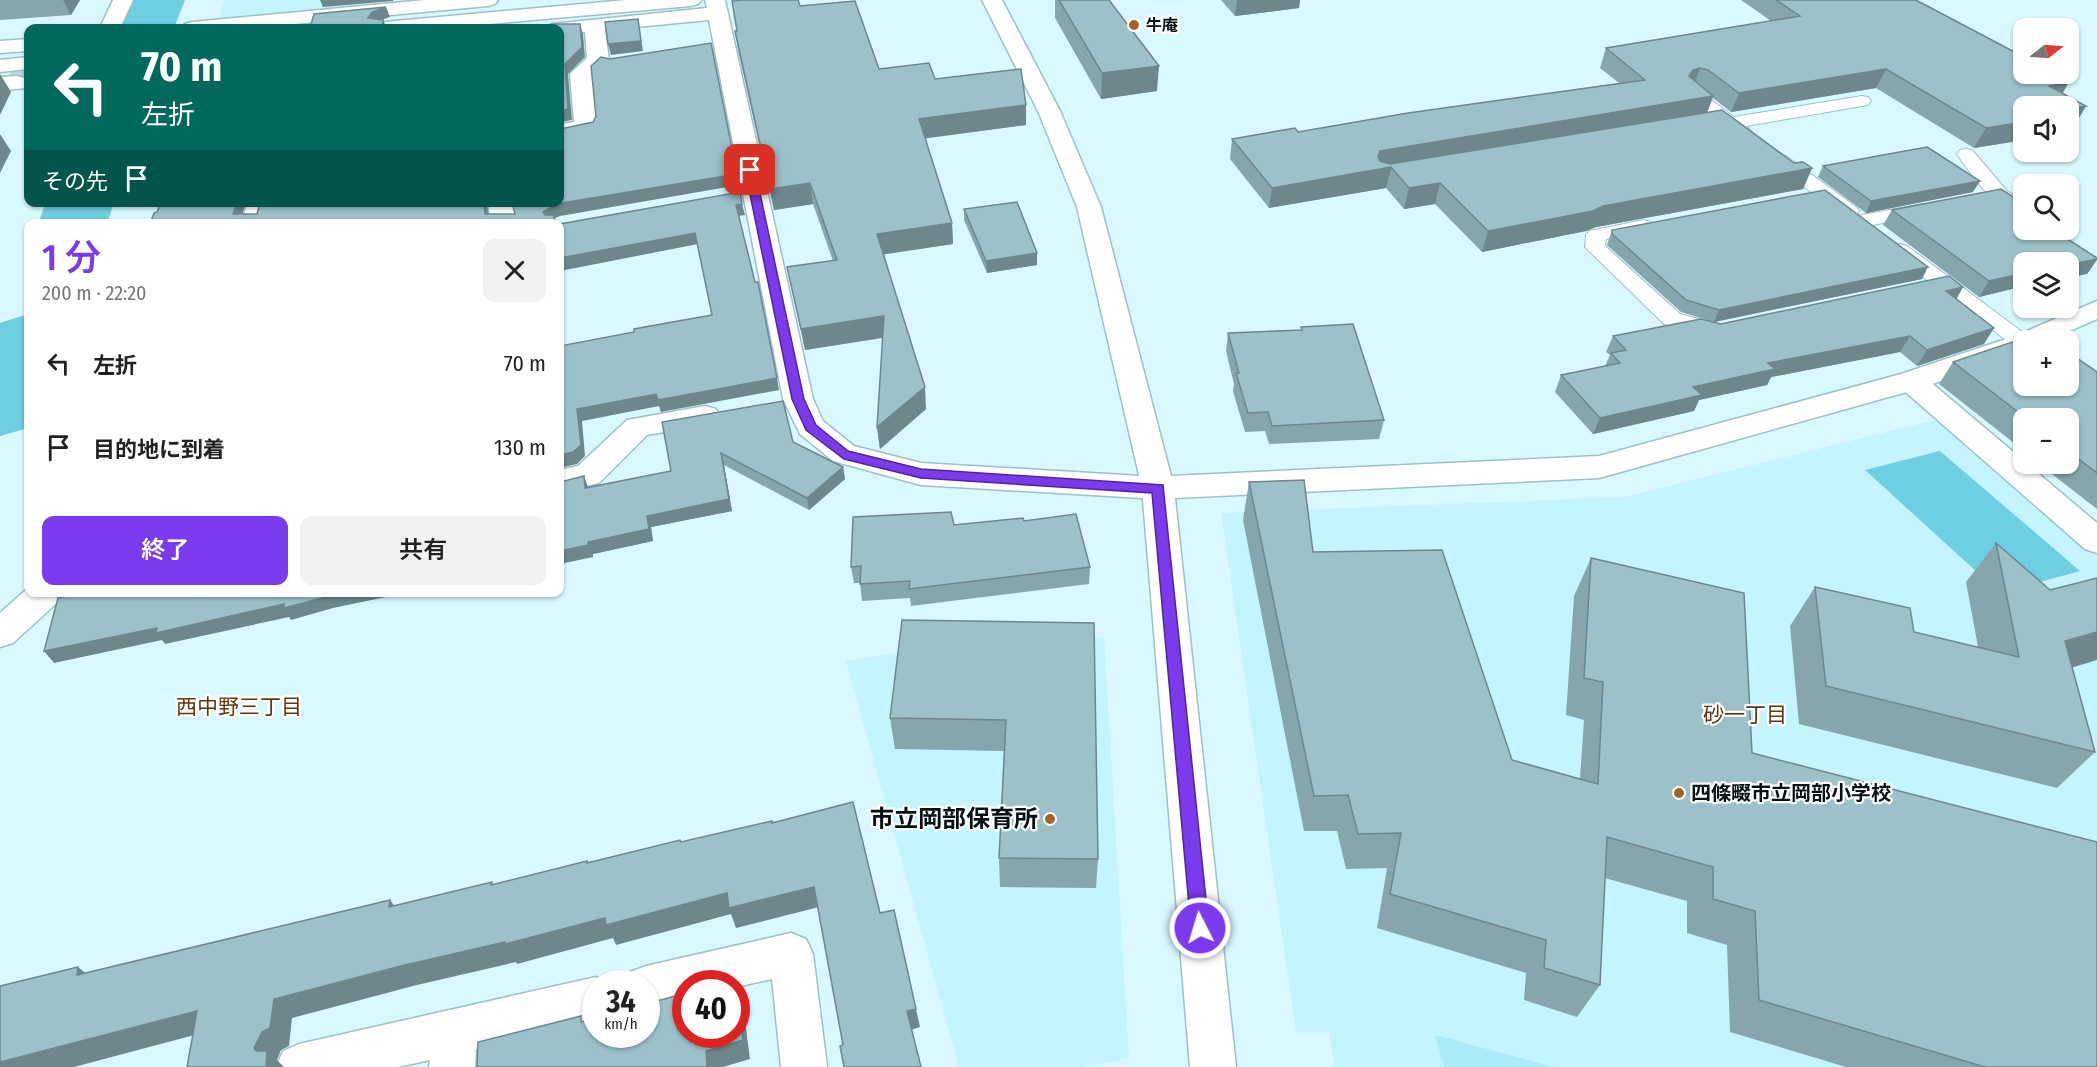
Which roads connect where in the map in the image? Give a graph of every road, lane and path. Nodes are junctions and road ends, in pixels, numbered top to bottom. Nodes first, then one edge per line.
1 (123, 0) edge
2 (488, 0) edge
3 (692, 0) edge
4 (992, 0) edge
5 (717, 6) edge
6 (192, 22) edge
7 (112, 24) edge
8 (428, 24) edge
9 (594, 25) junction
10 (564, 28) edge
11 (24, 45) edge
12 (0, 47) edge
13 (24, 63) edge
14 (0, 66) edge
15 (1693, 95) edge
16 (1862, 101) dead end
17 (1728, 121) junction
18 (1703, 124) edge
19 (564, 130) edge
20 (1966, 154) dead end
21 (1824, 193) junction
22 (2000, 195) junction
23 (1802, 197) edge
24 (1977, 200) edge
25 (2013, 204) edge
26 (1942, 206) edge
27 (1862, 221) junction
28 (1664, 222) edge
29 (1945, 284) junction
30 (1922, 288) edge
31 (2097, 309) edge
32 (1736, 327) edge
33 (2051, 330) edge
34 (2013, 334) edge
35 (2013, 346) edge
36 (1911, 381) junction
37 (729, 411) edge
38 (564, 480) edge
39 (1158, 488) junction
40 (2097, 541) edge
41 (41, 597) edge
42 (0, 633) edge
43 (660, 984) edge
44 (582, 1004) edge
45 (454, 1049) edge
46 (299, 1067) edge
47 (804, 1067) edge
48 (1213, 1067) edge

1 - 7 main road
2 - 6 main road
3 - 8 main road
4 - 39 main road
5 - 9 main road
5 - 39 main road
9 - 10 main road
9 - 19 main road
11 - 12 main road
13 - 14 main road
15 - 17 lane
16 - 17 lane
17 - 18 lane
17 - 21 lane
20 - 22 lane
21 - 23 lane
21 - 27 lane
22 - 24 lane
22 - 25 lane
26 - 27 lane
27 - 29 lane
28 - 32 lane
29 - 30 lane
29 - 34 lane
31 - 33 main road
35 - 36 main road
36 - 39 main road
36 - 40 main road
37 - 38 main road
39 - 48 main road
41 - 42 main road
43 - 47 main road
44 - 45 main road
45 - 46 main road

